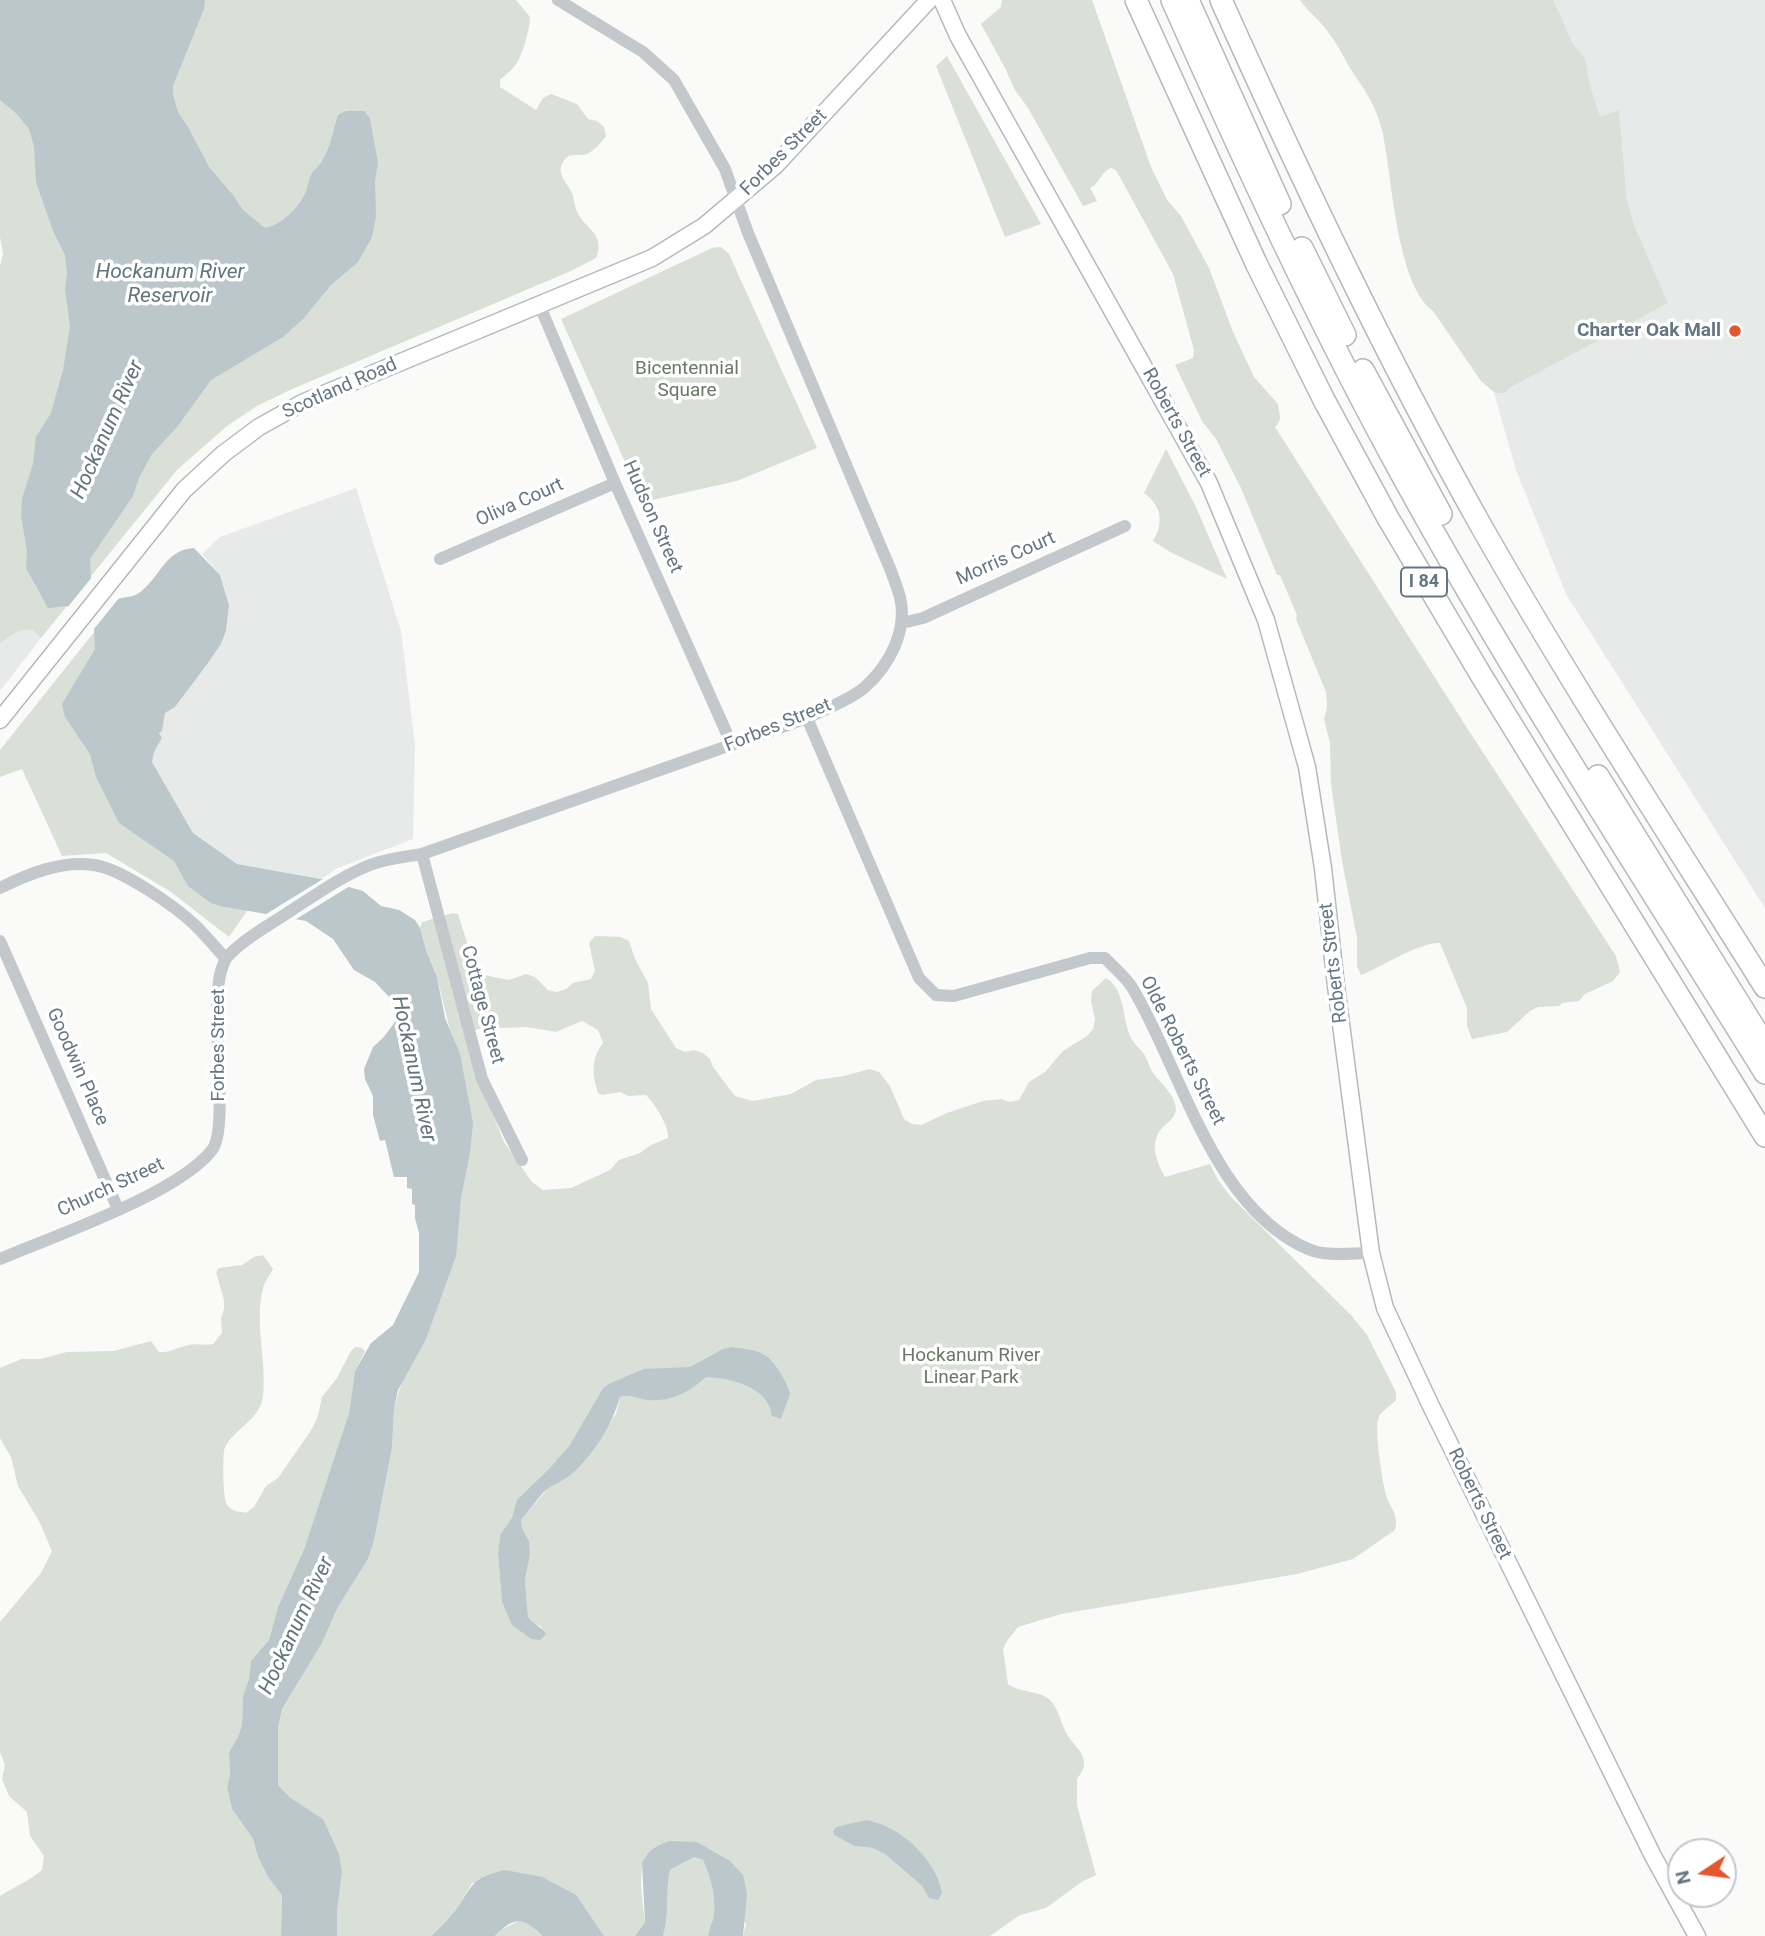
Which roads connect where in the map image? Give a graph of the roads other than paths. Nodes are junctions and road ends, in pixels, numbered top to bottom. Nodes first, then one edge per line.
1 (558, 0) edge
2 (929, 0) edge
3 (942, 0) edge
4 (1136, 0) edge
5 (1172, 0) edge
6 (1188, 0) edge
7 (1221, 0) edge
8 (737, 201) junction
9 (539, 304) junction
10 (615, 483) junction
11 (1125, 526) dead end
12 (440, 559) dead end
13 (902, 623) junction
14 (807, 718) junction
15 (0, 720) edge
16 (732, 745) junction
17 (422, 854) junction
18 (0, 888) edge
19 (0, 941) edge
20 (225, 958) junction
21 (1765, 988) edge
22 (1765, 1045) edge
23 (1765, 1073) edge
24 (220, 1130) joint
25 (1765, 1136) edge
26 (522, 1160) dead end
27 (118, 1209) junction
28 (1371, 1253) junction
29 (0, 1259) edge
30 (1697, 1936) edge

1 - 8 street
2 - 8 main road, Forbes Street
3 - 28 main road, Roberts Street
4 - 25 highway, I 84
5 - 23 highway
6 - 22 highway
7 - 21 highway
8 - 9 main road, Scotland Road
8 - 13 street, Forbes Street
9 - 10 street, Hudson Street
9 - 15 main road, Scotland Road
10 - 12 street, Oliva Court
10 - 16 street, Hudson Street
11 - 13 street, Morris Court
13 - 14 street, Forbes Street
14 - 16 street, Forbes Street
14 - 28 street, Olde Roberts Street
16 - 17 street, Forbes Street
17 - 20 street, Forbes Street
17 - 26 street, Cottage Street
18 - 20 street
19 - 27 street, Goodwin Place
20 - 24 street, Forbes Street
24 - 27 street, Church Street
27 - 29 street, Church Street
28 - 30 main road, Roberts Street

